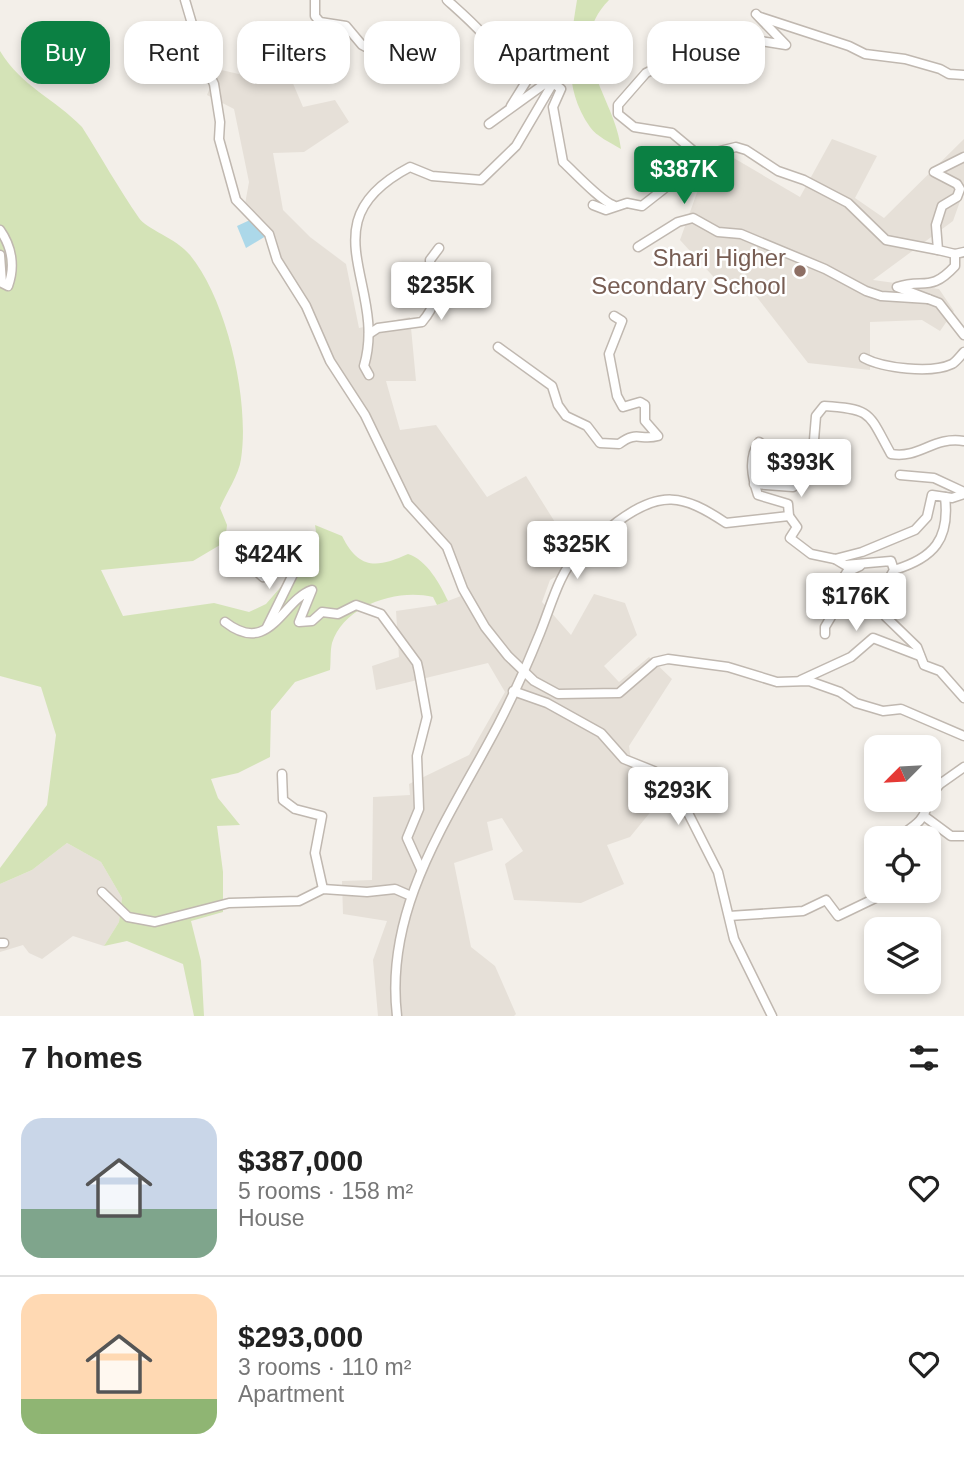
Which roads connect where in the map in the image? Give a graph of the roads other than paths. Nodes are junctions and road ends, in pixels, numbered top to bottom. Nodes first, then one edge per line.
1 (185, 0) edge
2 (315, 0) edge
3 (447, 0) edge
4 (364, 46) edge
5 (964, 75) edge
6 (548, 84) edge
7 (552, 84) edge
8 (554, 84) edge
9 (511, 107) junction
10 (489, 124) dead end
11 (696, 153) junction
12 (964, 157) edge
13 (593, 205) dead end
14 (613, 205) junction
15 (0, 230) edge
16 (638, 247) dead end
17 (439, 248) dead end
18 (937, 250) junction
19 (960, 253) edge
20 (0, 256) edge
21 (928, 299) junction
22 (614, 316) dead end
23 (369, 334) junction
24 (964, 335) edge
25 (498, 347) dead end
26 (964, 352) edge
27 (864, 358) dead end
28 (369, 374) dead end
29 (964, 441) edge
30 (812, 464) junction
31 (900, 475) dead end
32 (754, 484) junction
33 (964, 493) edge
34 (945, 497) junction
35 (789, 516) junction
36 (835, 559) junction
37 (873, 562) junction
38 (252, 567) dead end
39 (894, 569) junction
40 (825, 589) dead end
41 (836, 589) junction
42 (225, 622) dead end
43 (267, 628) junction
44 (825, 634) dead end
45 (919, 656) junction
46 (523, 670) junction
47 (798, 681) junction
48 (513, 691) junction
49 (964, 698) edge
50 (964, 736) edge
51 (964, 767) edge
52 (282, 774) dead end
53 (942, 783) edge
54 (925, 812) edge
55 (924, 816) junction
56 (912, 826) edge
57 (964, 836) edge
58 (421, 869) junction
59 (323, 889) junction
60 (102, 892) dead end
61 (411, 896) junction
62 (865, 903) edge
63 (729, 916) junction
64 (397, 1016) edge
65 (772, 1016) edge

1 - 46 street
2 - 4 street
3 - 9 street
5 - 11 street
6 - 9 street
7 - 23 street
8 - 14 street
9 - 10 street
11 - 14 street
11 - 18 street
12 - 18 street
13 - 14 street
15 - 20 street
16 - 21 street
17 - 23 street
18 - 19 street
19 - 21 street
21 - 24 street
22 - 25 street
23 - 28 street
26 - 27 street
29 - 30 street
30 - 32 street
30 - 32 street
31 - 33 street
32 - 35 street
33 - 34 street
34 - 36 street
34 - 39 street
35 - 36 street
35 - 46 street
36 - 37 street
37 - 39 street
37 - 41 street
38 - 43 street
39 - 45 street
40 - 41 street
41 - 44 street
42 - 43 street
43 - 58 street
45 - 47 street
45 - 49 street
46 - 47 street
46 - 48 street
47 - 50 street
48 - 58 street
48 - 63 street
51 - 53 street
52 - 59 street
54 - 55 street
55 - 56 street
55 - 57 street
58 - 61 street
59 - 60 street
59 - 61 street
61 - 64 street
62 - 63 street
63 - 65 street

